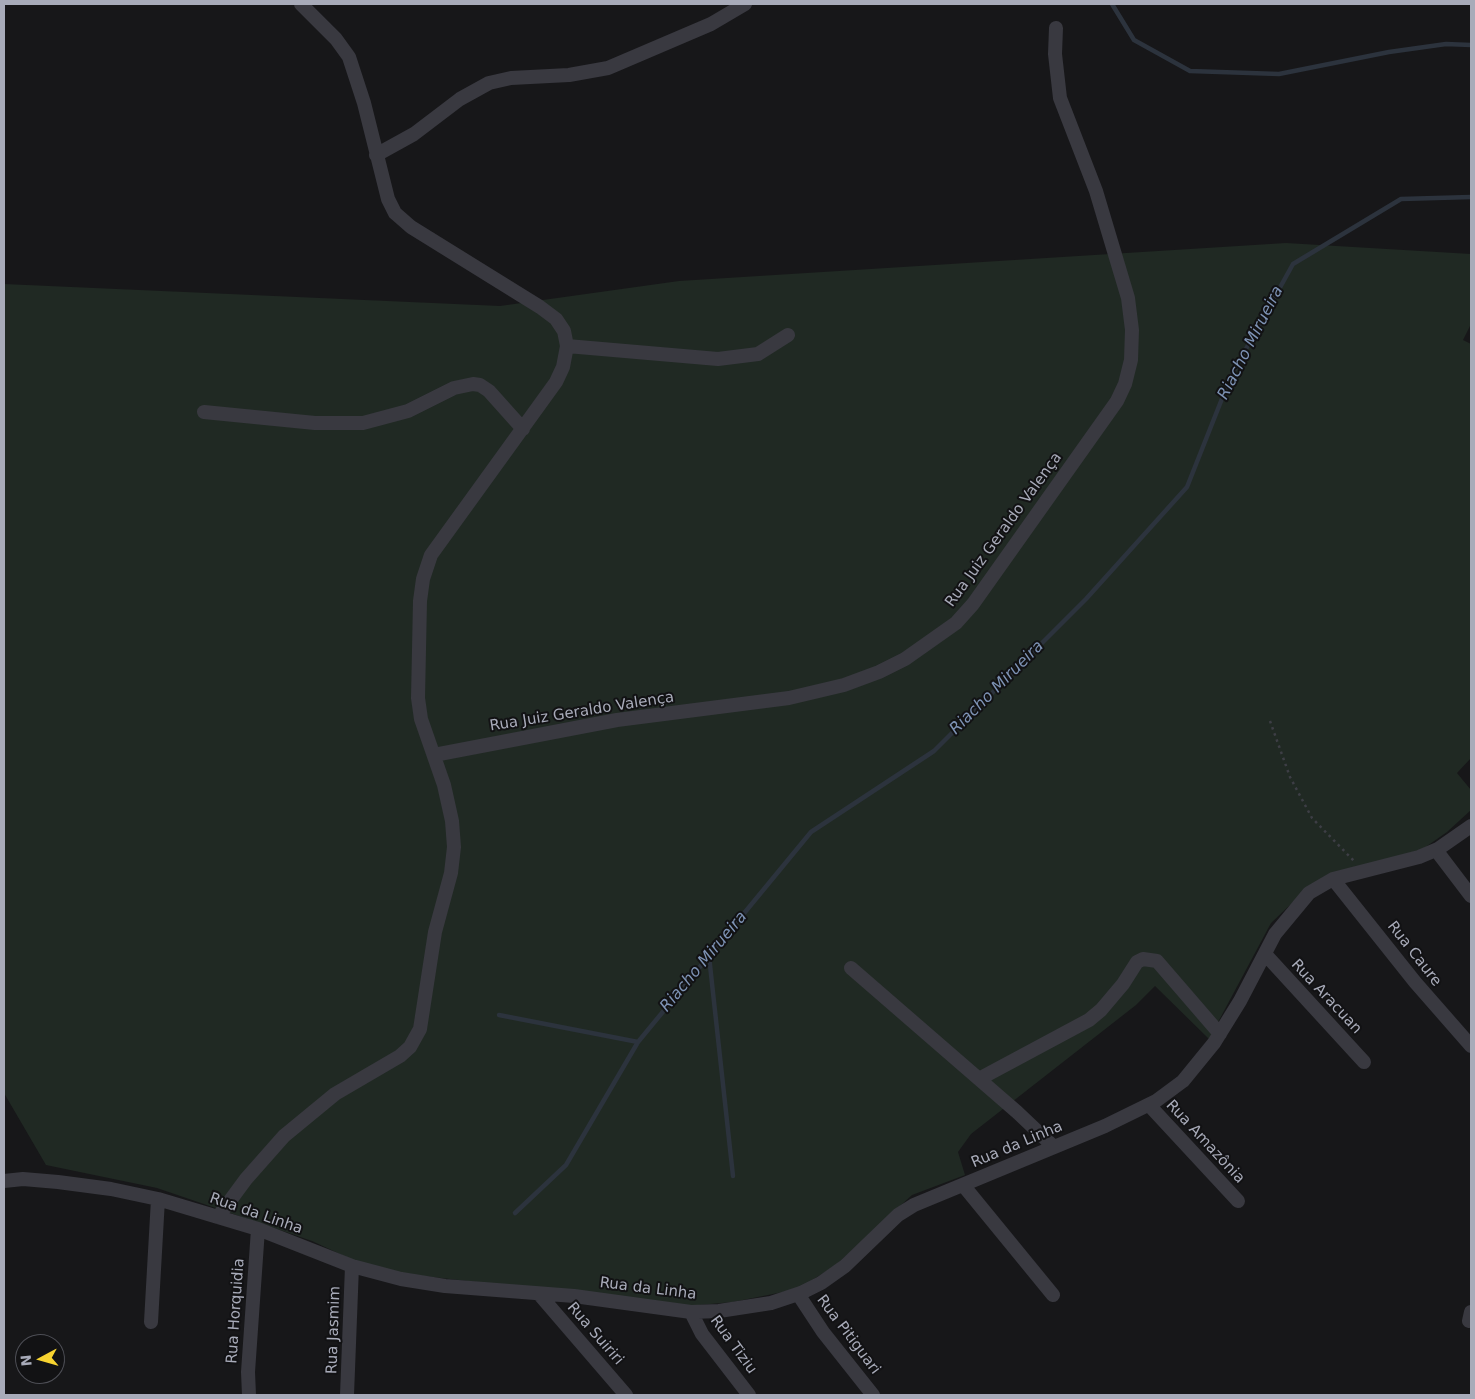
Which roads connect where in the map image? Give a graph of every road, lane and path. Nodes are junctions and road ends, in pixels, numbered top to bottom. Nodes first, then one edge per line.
1 (301, 4) edge
2 (745, 4) edge
3 (1056, 28) dead end
4 (376, 155) junction
5 (788, 335) dead end
6 (567, 346) junction
7 (204, 412) dead end
8 (523, 429) junction
9 (1270, 721) dead end
10 (434, 754) junction
11 (1471, 826) edge
12 (1436, 850) junction
13 (1364, 871) junction
14 (1333, 879) junction
15 (1471, 896) edge
16 (1265, 954) junction
17 (851, 968) dead end
18 (1220, 1034) junction
19 (1471, 1046) edge
20 (1364, 1062) dead end
21 (979, 1079) junction
22 (1149, 1105) junction
23 (1054, 1147) junction
24 (4, 1180) edge
25 (963, 1185) junction
26 (158, 1199) junction
27 (1238, 1200) dead end
28 (218, 1217) junction
29 (258, 1229) junction
30 (352, 1266) junction
31 (539, 1294) junction
32 (798, 1294) junction
33 (1053, 1295) dead end
34 (691, 1312) junction
35 (151, 1322) dead end
36 (248, 1395) edge
37 (347, 1395) edge
38 (626, 1395) edge
39 (750, 1395) edge
40 (873, 1395) edge

1 - 4 street
2 - 4 street
3 - 10 street, Rua Juiz Geraldo Valença
4 - 6 street
5 - 6 street
6 - 8 street
7 - 8 street
8 - 10 street
9 - 13 path
10 - 28 street
11 - 12 street, Rua da Linha
12 - 13 street, Rua da Linha
12 - 15 street
13 - 14 street, Rua da Linha
14 - 16 street, Rua da Linha
14 - 19 street, Rua Caure
16 - 18 street, Rua da Linha
16 - 20 street, Rua Aracuan
17 - 21 street
18 - 21 street
18 - 22 street, Rua da Linha
21 - 23 street
22 - 23 street, Rua da Linha
22 - 27 street, Rua Amazônia
23 - 25 street, Rua da Linha
24 - 26 street, Rua da Linha
25 - 32 street, Rua da Linha
25 - 33 street
26 - 28 street, Rua da Linha
26 - 35 street
28 - 29 street, Rua da Linha
29 - 30 street, Rua da Linha
29 - 36 street, Rua Horquidia
30 - 31 street, Rua da Linha
30 - 37 street, Rua Jasmim
31 - 34 street, Rua da Linha
31 - 38 street, Rua Suiriri
32 - 34 street, Rua da Linha
32 - 40 street, Rua Pitiguari
34 - 39 street, Rua Tiziu

